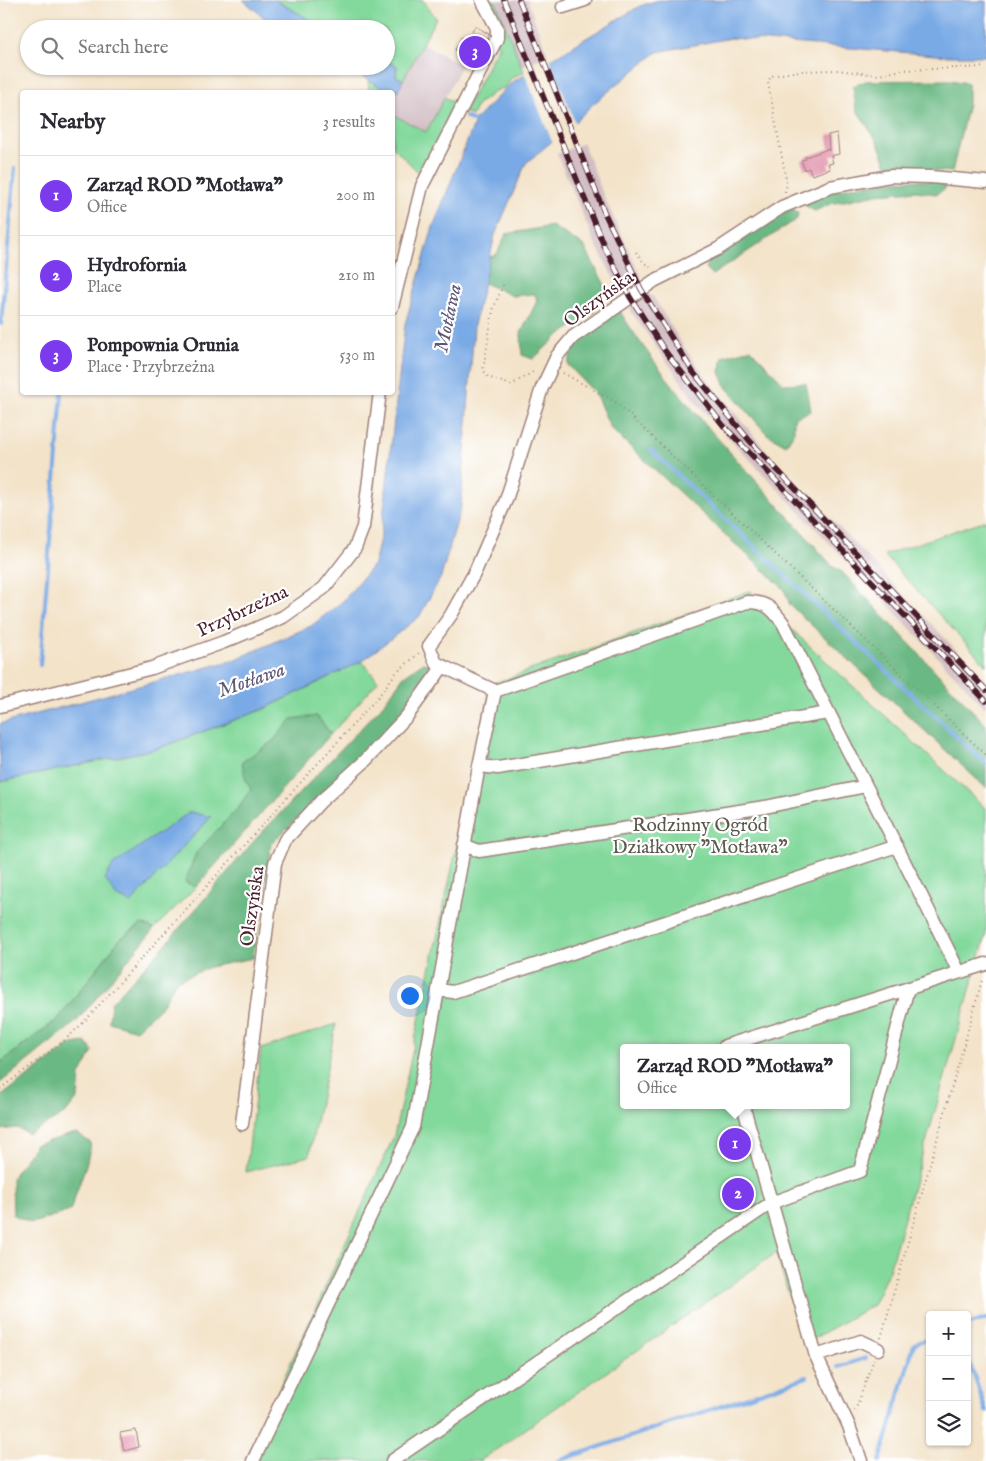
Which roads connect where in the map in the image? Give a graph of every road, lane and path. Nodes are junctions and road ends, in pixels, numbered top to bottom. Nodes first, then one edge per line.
1 (482, 0) edge
2 (584, 0) edge
3 (562, 7) dead end
4 (986, 67) edge
5 (986, 182) edge
6 (782, 197) dead end
7 (636, 252) dead end
8 (658, 268) dead end
9 (503, 286) dead end
10 (395, 295) edge
11 (554, 361) junction
12 (380, 395) edge
13 (429, 646) junction
14 (444, 666) junction
15 (493, 691) junction
16 (0, 706) edge
17 (828, 713) junction
18 (986, 755) edge
19 (479, 766) junction
20 (866, 786) junction
21 (464, 846) junction
22 (897, 846) junction
23 (986, 964) edge
24 (959, 972) junction
25 (983, 977) dead end
26 (908, 988) junction
27 (438, 990) junction
28 (731, 1044) edge
29 (0, 1089) edge
30 (743, 1109) edge
31 (242, 1124) dead end
32 (771, 1203) junction
33 (878, 1349) junction
34 (816, 1356) junction
35 (850, 1426) junction
36 (253, 1461) edge
37 (392, 1461) edge
38 (861, 1461) edge

1 - 10 street
2 - 3 street
4 - 6 path
5 - 11 street, Olszyńska
7 - 8 path
9 - 11 path
11 - 13 street, Olszyńska
11 - 18 path
12 - 16 street, Przybrzeżna
13 - 14 street
13 - 29 path
14 - 15 street
14 - 31 street, Olszyńska
15 - 17 street
15 - 19 street
17 - 19 street
17 - 20 street
19 - 21 street
20 - 21 street
20 - 22 street
21 - 27 street
22 - 24 street
22 - 27 street
23 - 24 street
24 - 26 street
25 - 33 path
26 - 28 street
26 - 32 street
27 - 36 street
30 - 32 street
32 - 34 street
32 - 37 street
33 - 34 street
33 - 35 path
34 - 35 street
35 - 38 street

